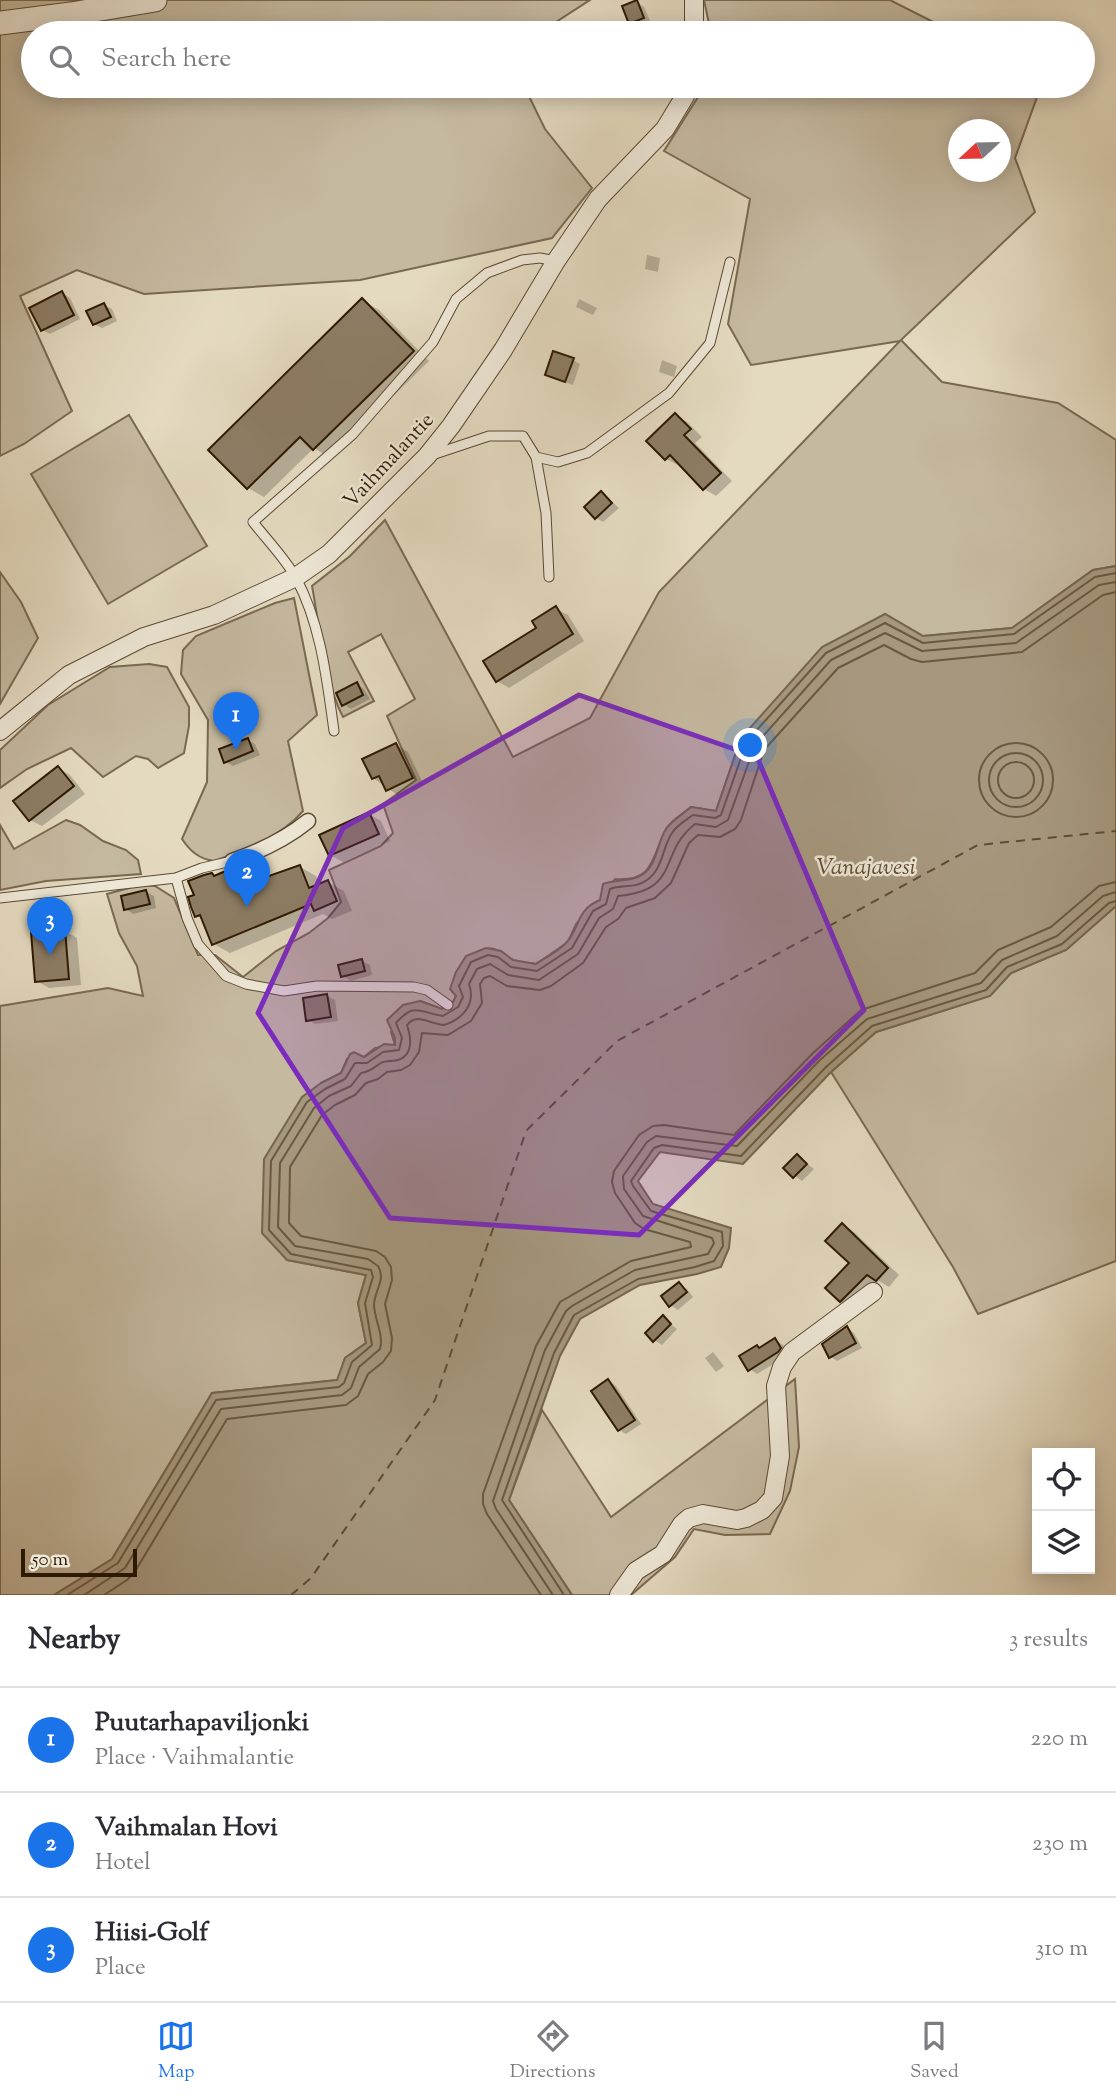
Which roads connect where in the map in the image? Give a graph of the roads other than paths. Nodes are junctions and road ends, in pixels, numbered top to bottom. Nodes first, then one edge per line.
1 (155, 0) edge
2 (694, 0) edge
3 (694, 21) edge
4 (0, 23) edge
5 (684, 98) edge
6 (556, 261) junction
7 (730, 262) dead end
8 (427, 456) junction
9 (536, 457) junction
10 (296, 577) junction
11 (549, 577) dead end
12 (0, 731) edge
13 (334, 731) dead end
14 (308, 821) dead end
15 (232, 861) joint
16 (176, 878) junction
17 (0, 898) edge
18 (448, 1004) dead end
19 (873, 1292) dead end
20 (619, 1595) edge

1 - 4 street
2 - 3 street
5 - 6 street, Vaihmalantie
6 - 8 street, Vaihmalantie
6 - 10 lane
7 - 9 lane
8 - 9 lane
8 - 10 street, Vaihmalantie
9 - 11 lane
10 - 12 street, Vaihmalantie
10 - 13 lane
14 - 15 street
15 - 16 lane
16 - 17 lane
16 - 18 lane
19 - 20 street

